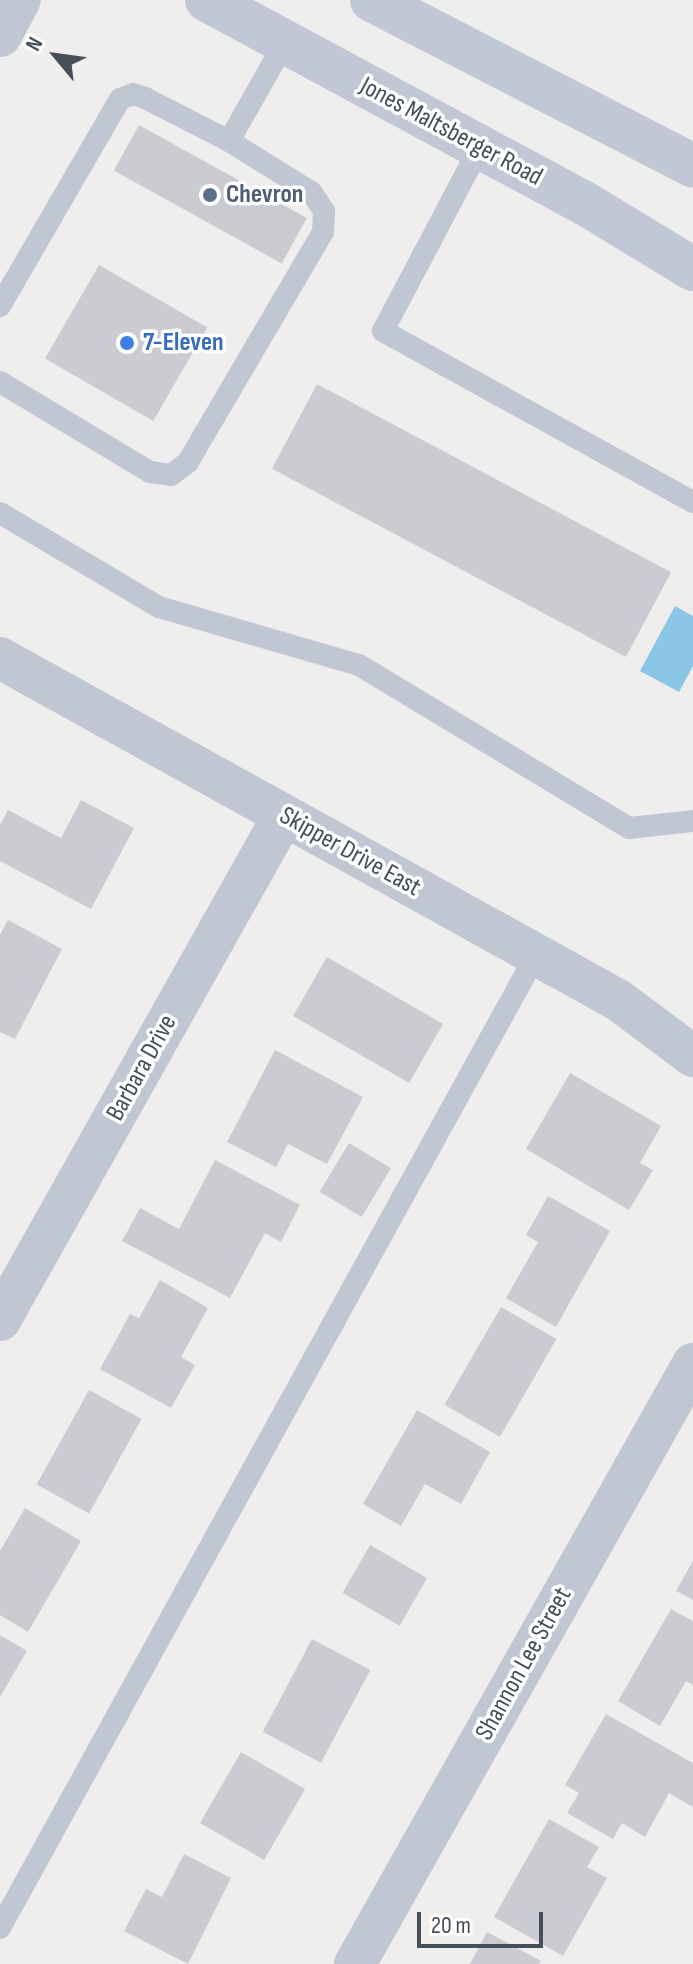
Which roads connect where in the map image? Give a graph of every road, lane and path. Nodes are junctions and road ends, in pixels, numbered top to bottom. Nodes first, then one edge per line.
1 (19, 0) edge
2 (207, 0) edge
3 (372, 0) edge
4 (0, 35) edge
5 (285, 42) junction
6 (229, 141) junction
7 (480, 147) junction
8 (693, 166) edge
9 (693, 269) edge
10 (0, 306) edge
11 (0, 382) edge
12 (693, 502) edge
13 (0, 513) edge
14 (1, 661) edge
15 (284, 815) junction
16 (693, 821) edge
17 (536, 955) junction
18 (693, 1056) edge
19 (0, 1320) edge
20 (693, 1364) edge
21 (0, 1928) edge
22 (355, 1964) edge

1 - 4 street
2 - 5 main road, Jones Maltsberger Road
3 - 8 main road
5 - 6 lane
5 - 7 main road, Jones Maltsberger Road
6 - 10 lane
6 - 11 lane
7 - 9 main road, Jones Maltsberger Road
7 - 12 lane
13 - 16 lane
14 - 15 street, Skipper Drive East
15 - 17 street, Skipper Drive East
15 - 19 street, Barbara Drive
17 - 18 street, Skipper Drive East
17 - 21 lane
20 - 22 street, Shannon Lee Street

